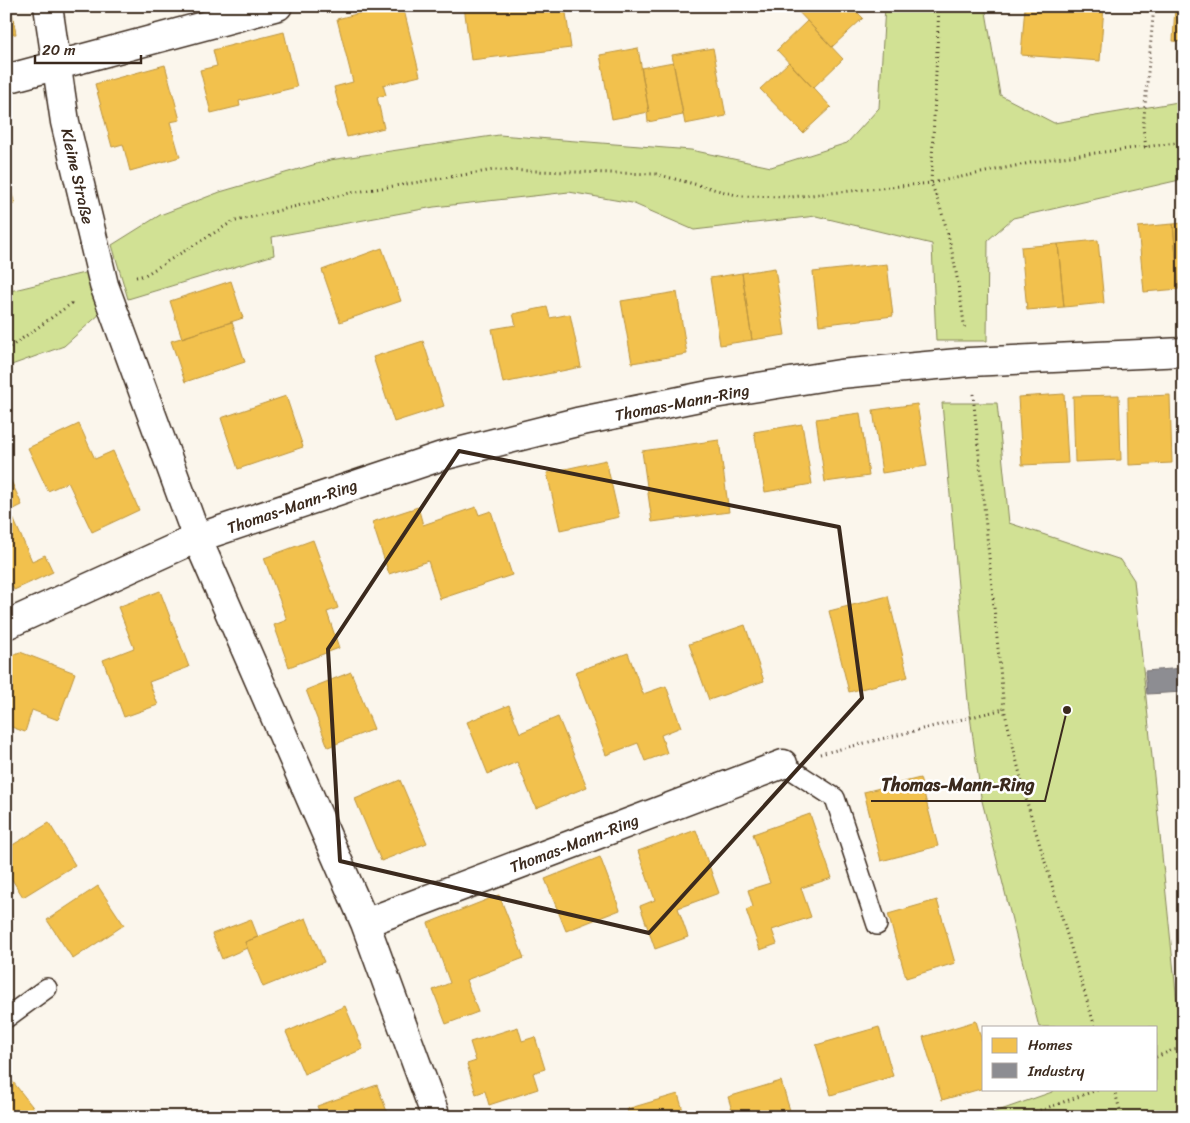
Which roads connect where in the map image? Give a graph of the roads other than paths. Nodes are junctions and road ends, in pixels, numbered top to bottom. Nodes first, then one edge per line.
1 (48, 6) edge
2 (278, 6) edge
3 (55, 66) junction
4 (6, 80) edge
5 (1184, 352) edge
6 (197, 538) junction
7 (6, 625) edge
8 (783, 764) joint
9 (365, 924) junction
10 (877, 925) dead end
11 (47, 988) dead end
12 (6, 1018) edge
13 (436, 1117) edge

1 - 3 street, Kleine Straße
2 - 3 street
3 - 4 street
3 - 6 street, Kleine Straße
5 - 6 street, Thomas-Mann-Ring
6 - 7 street, Thomas-Mann-Ring
6 - 9 street
8 - 9 street, Thomas-Mann-Ring
8 - 10 lane
9 - 13 street
11 - 12 lane

